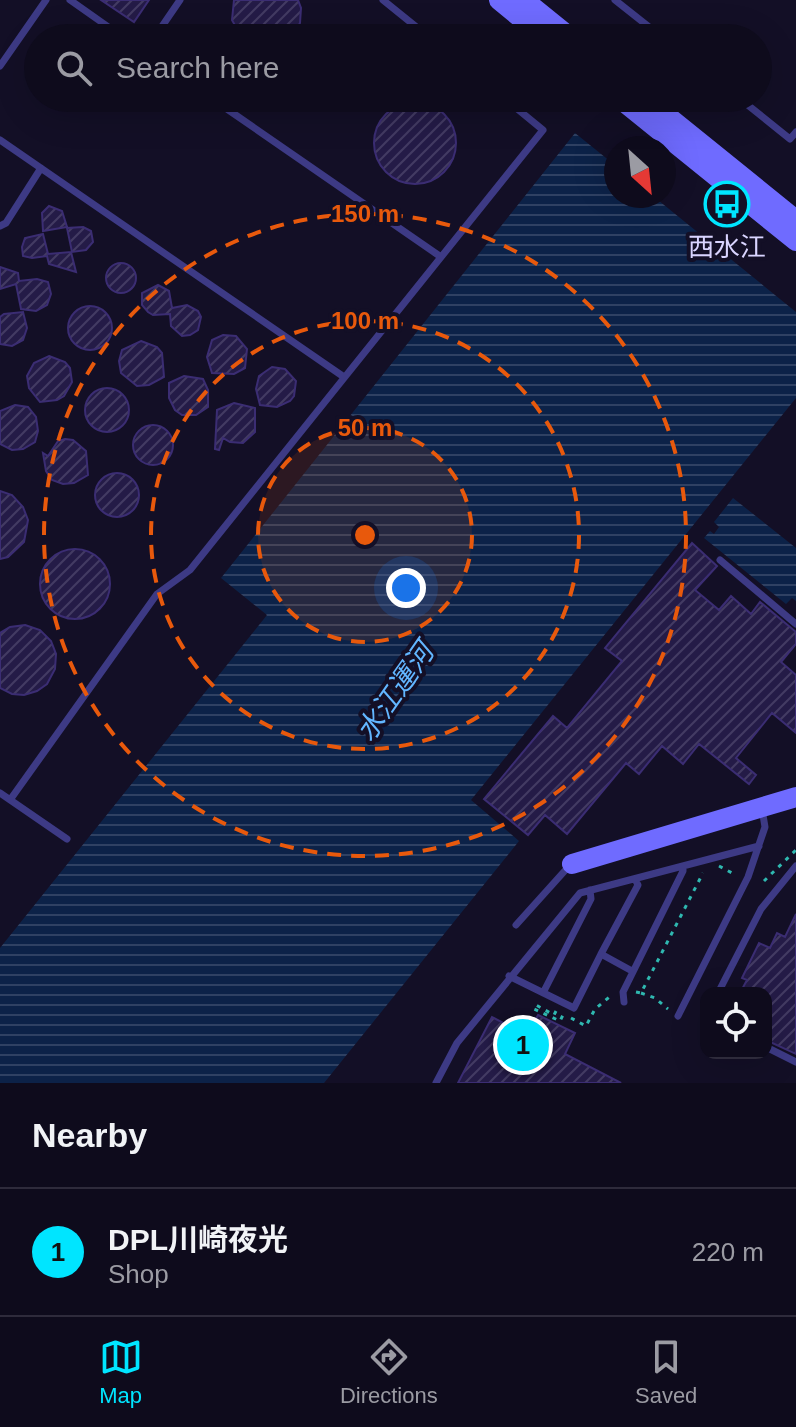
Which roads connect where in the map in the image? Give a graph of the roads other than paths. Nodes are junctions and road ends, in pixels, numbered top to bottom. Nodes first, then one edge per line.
1 (46, 0) edge
2 (70, 0) edge
3 (180, 0) edge
4 (383, 0) edge
5 (499, 0) edge
6 (524, 0) edge
7 (615, 0) edge
8 (29, 24) edge
9 (104, 24) edge
10 (164, 24) edge
11 (413, 24) edge
12 (528, 24) edge
13 (554, 24) edge
14 (645, 24) edge
15 (24, 32) edge
16 (0, 66) edge
17 (231, 112) edge
18 (521, 112) edge
19 (636, 112) edge
20 (662, 112) edge
21 (756, 112) edge
22 (796, 132) edge
23 (0, 140) edge
24 (41, 168) junction
25 (796, 220) edge
26 (0, 226) edge
27 (796, 241) edge
28 (441, 257) junction
29 (344, 377) junction
30 (720, 560) dead end
31 (796, 624) edge
32 (0, 793) edge
33 (796, 797) edge
34 (10, 800) junction
35 (762, 807) junction
36 (67, 839) dead end
37 (759, 846) junction
38 (572, 864) joint
39 (683, 866) junction
40 (796, 866) edge
41 (635, 879) junction
42 (590, 890) junction
43 (516, 925) dead end
44 (601, 954) junction
45 (632, 971) junction
46 (509, 976) junction
47 (721, 987) edge
48 (543, 993) junction
49 (624, 1002) dead end
50 (674, 1014) road end
51 (772, 1050) edge
52 (796, 1062) edge
53 (436, 1083) edge

1 - 8 lane
2 - 9 lane
3 - 10 lane
4 - 11 lane
5 - 12 street
6 - 13 street
7 - 14 lane
15 - 16 lane
17 - 28 lane
18 - 28 lane
19 - 27 street
20 - 25 street
21 - 22 lane
23 - 24 lane
24 - 26 lane
24 - 29 lane
28 - 29 lane
29 - 34 lane
30 - 31 lane
32 - 34 lane
33 - 35 street
34 - 36 lane
35 - 37 lane
35 - 38 street
37 - 39 lane
37 - 50 lane
38 - 43 lane
39 - 41 lane
39 - 45 lane
40 - 47 lane
41 - 42 lane
41 - 44 lane
42 - 46 lane
42 - 48 lane
44 - 45 lane
44 - 48 lane
45 - 49 lane
46 - 48 lane
46 - 53 lane
51 - 52 lane

